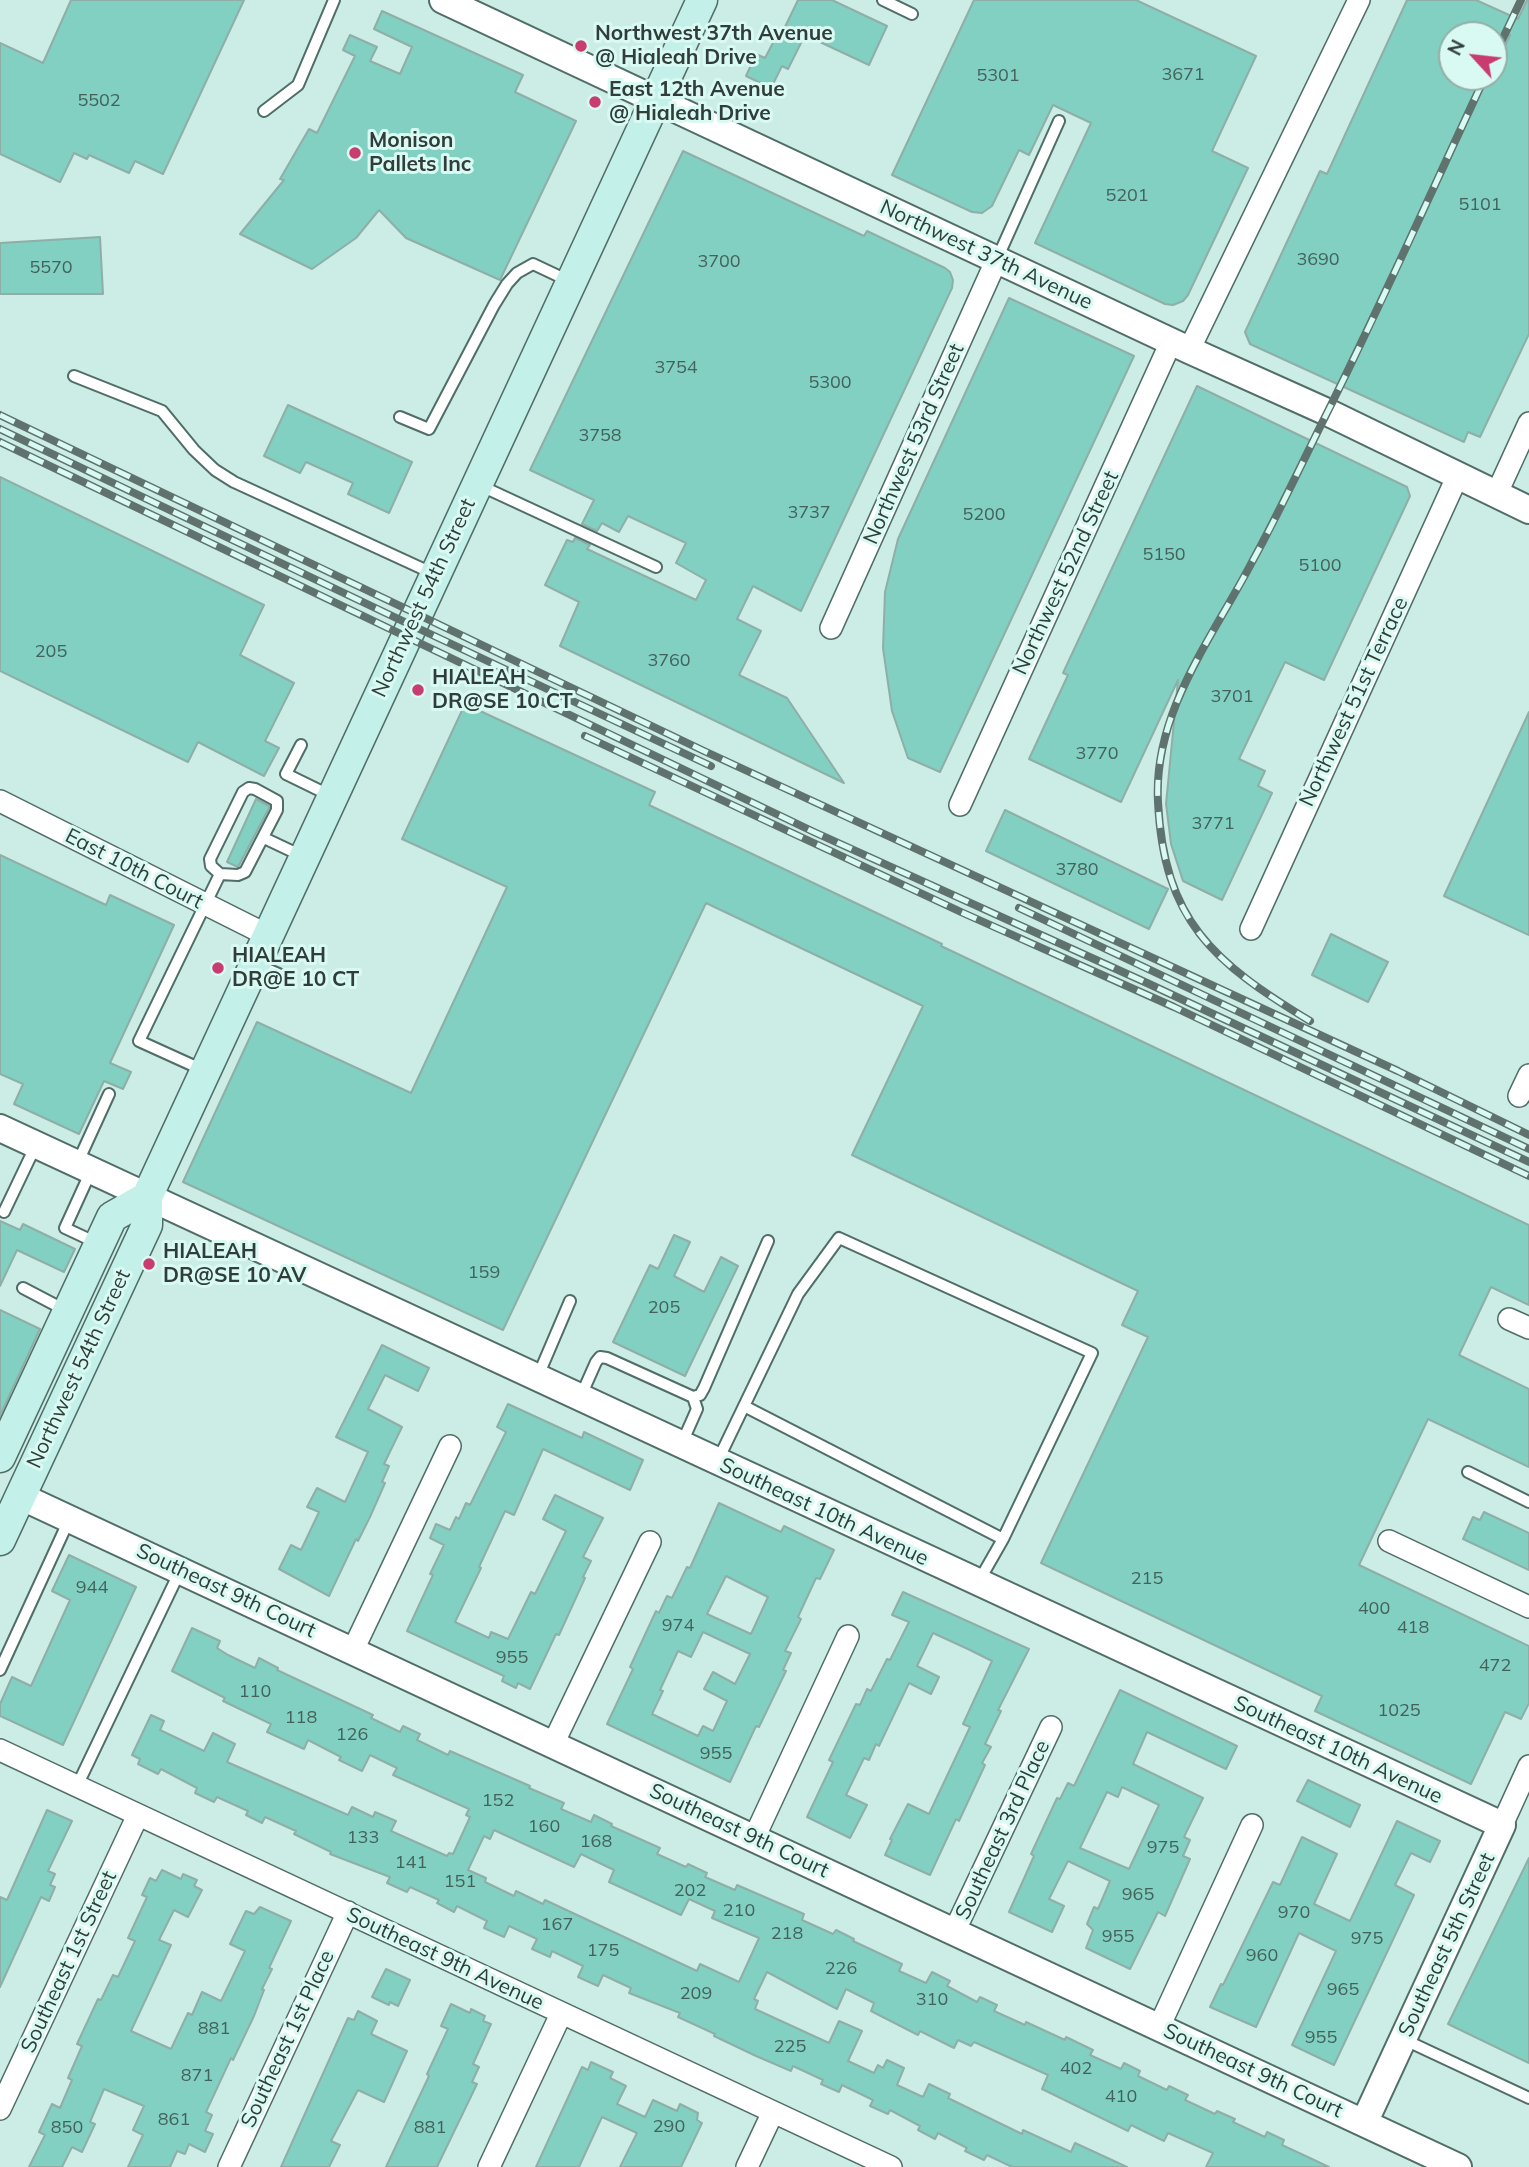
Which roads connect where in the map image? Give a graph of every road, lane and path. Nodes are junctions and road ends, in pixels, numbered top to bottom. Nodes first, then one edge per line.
1 (334, 0) edge
2 (702, 0) edge
3 (883, 0) edge
4 (1359, 0) edge
5 (446, 1) edge
6 (912, 14) dead end
7 (654, 100) junction
8 (264, 111) dead end
9 (1059, 121) dead end
10 (997, 260) junction
11 (571, 282) junction
12 (1180, 346) junction
13 (74, 376) dead end
14 (400, 417) dead end
15 (1529, 424) edge
16 (1458, 475) junction
17 (477, 484) junction
18 (1496, 495) junction
19 (1529, 510) edge
20 (656, 567) dead end
21 (435, 574) junction
22 (831, 628) dead end
23 (301, 745) dead end
24 (331, 796) junction
25 (0, 801) edge
26 (960, 805) dead end
27 (264, 838) junction
28 (306, 858) junction
29 (220, 874) junction
30 (206, 905) junction
31 (1251, 929) dead end
32 (269, 936) junction
33 (256, 964) junction
34 (283, 976) dead end
35 (206, 1071) junction
36 (1529, 1075) edge
37 (109, 1094) dead end
38 (1519, 1097) dead end
39 (0, 1128) edge
40 (36, 1145) junction
41 (84, 1167) junction
42 (147, 1196) junction
43 (4, 1212) dead end
44 (768, 1241) dead end
45 (99, 1244) junction
46 (23, 1289) dead end
47 (570, 1301) dead end
48 (67, 1311) junction
49 (1509, 1319) dead end
50 (1529, 1328) edge
51 (537, 1379) junction
52 (693, 1398) junction
53 (579, 1399) junction
54 (744, 1406) junction
55 (450, 1446) dead end
56 (681, 1446) junction
57 (0, 1457) edge
58 (717, 1463) junction
59 (1468, 1472) dead end
60 (20, 1496) junction
61 (1529, 1502) edge
62 (69, 1519) junction
63 (1003, 1539) junction
64 (0, 1540) edge
65 (1389, 1541) dead end
66 (650, 1542) dead end
67 (181, 1570) junction
68 (978, 1583) junction
69 (1529, 1607) edge
70 (848, 1636) dead end
71 (353, 1650) junction
72 (0, 1670) edge
73 (1051, 1727) dead end
74 (553, 1744) junction
75 (0, 1750) edge
76 (1526, 1780) edge
77 (77, 1786) junction
78 (138, 1815) junction
79 (1252, 1825) dead end
80 (1502, 1825) junction
81 (754, 1838) junction
82 (348, 1912) junction
83 (954, 1932) junction
84 (562, 2014) junction
85 (1159, 2027) junction
86 (1403, 2039) junction
87 (1529, 2098) edge
88 (0, 2109) edge
89 (773, 2112) junction
90 (1364, 2123) junction
91 (229, 2167) edge
92 (489, 2167) edge
93 (747, 2167) edge
94 (891, 2167) edge
95 (1458, 2167) edge

1 - 8 lane
2 - 7 main road, Northwest 54th Street
3 - 6 lane
4 - 12 street, Northwest 52nd Street
5 - 7 street, Northwest 37th Avenue
7 - 10 street, Northwest 37th Avenue
7 - 11 main road, Northwest 54th Street
9 - 10 lane
10 - 12 street, Northwest 37th Avenue
10 - 22 street, Northwest 53rd Street
11 - 14 lane
11 - 17 main road, Northwest 54th Street
12 - 16 street, Northwest 37th Avenue
12 - 26 street, Northwest 52nd Street
13 - 21 lane
15 - 18 street
16 - 18 street, Northwest 37th Avenue
16 - 31 street, Northwest 51st Terrace
17 - 20 lane
17 - 21 main road, Northwest 54th Street
18 - 19 street, Northwest 37th Avenue
21 - 24 main road, Northwest 54th Street
23 - 24 lane
24 - 28 main road, Northwest 54th Street
25 - 30 street, East 10th Court
27 - 28 lane
27 - 29 lane
27 - 29 lane
28 - 32 main road, Northwest 54th Street
29 - 30 lane
30 - 32 street, East 10th Court
30 - 35 lane
32 - 33 main road, Northwest 54th Street
33 - 34 lane
33 - 35 main road, Northwest 54th Street
35 - 42 main road, Northwest 54th Street
36 - 38 street
37 - 41 lane
39 - 40 street, Southeast 10th Avenue
40 - 41 street, Southeast 10th Avenue
40 - 43 lane
41 - 42 street, Southeast 10th Avenue
41 - 45 lane
42 - 45 main road, Northwest 54th Street
42 - 51 street, Southeast 10th Avenue
42 - 60 main road, Northwest 54th Street
44 - 52 lane
45 - 48 main road, Northwest 54th Street
46 - 48 lane
47 - 51 lane
48 - 57 main road, Northwest 54th Street
49 - 50 street
51 - 53 street, Southeast 10th Avenue
52 - 53 lane
52 - 56 lane
53 - 56 street, Southeast 10th Avenue
54 - 58 lane
54 - 63 lane
54 - 63 lane
55 - 71 street
56 - 58 street, Southeast 10th Avenue
58 - 68 street, Southeast 10th Avenue
59 - 61 lane
60 - 62 street, Southeast 9th Court
60 - 64 main road, Northwest 54th Street
62 - 67 street, Southeast 9th Court
62 - 72 lane
63 - 68 lane
65 - 69 street
66 - 74 street
67 - 71 street, Southeast 9th Court
67 - 77 lane
68 - 80 street, Southeast 10th Avenue
70 - 81 street
71 - 74 street, Southeast 9th Court
73 - 83 street, Southeast 3rd Place
74 - 81 street, Southeast 9th Court
75 - 77 street, Southeast 9th Avenue
76 - 80 street, Southeast 5th Street
77 - 78 street, Southeast 9th Avenue
78 - 82 street, Southeast 9th Avenue
78 - 88 street, Southeast 1st Street
79 - 85 street
80 - 86 street, Southeast 5th Street
81 - 83 street, Southeast 9th Court
82 - 84 street, Southeast 9th Avenue
82 - 91 street, Southeast 1st Place
83 - 85 street, Southeast 9th Court
84 - 89 street, Southeast 9th Avenue
84 - 92 street
85 - 90 street, Southeast 9th Court
86 - 87 lane
86 - 90 street, Southeast 5th Street
89 - 93 street
89 - 94 street, Southeast 9th Avenue
90 - 95 street, Southeast 9th Court

